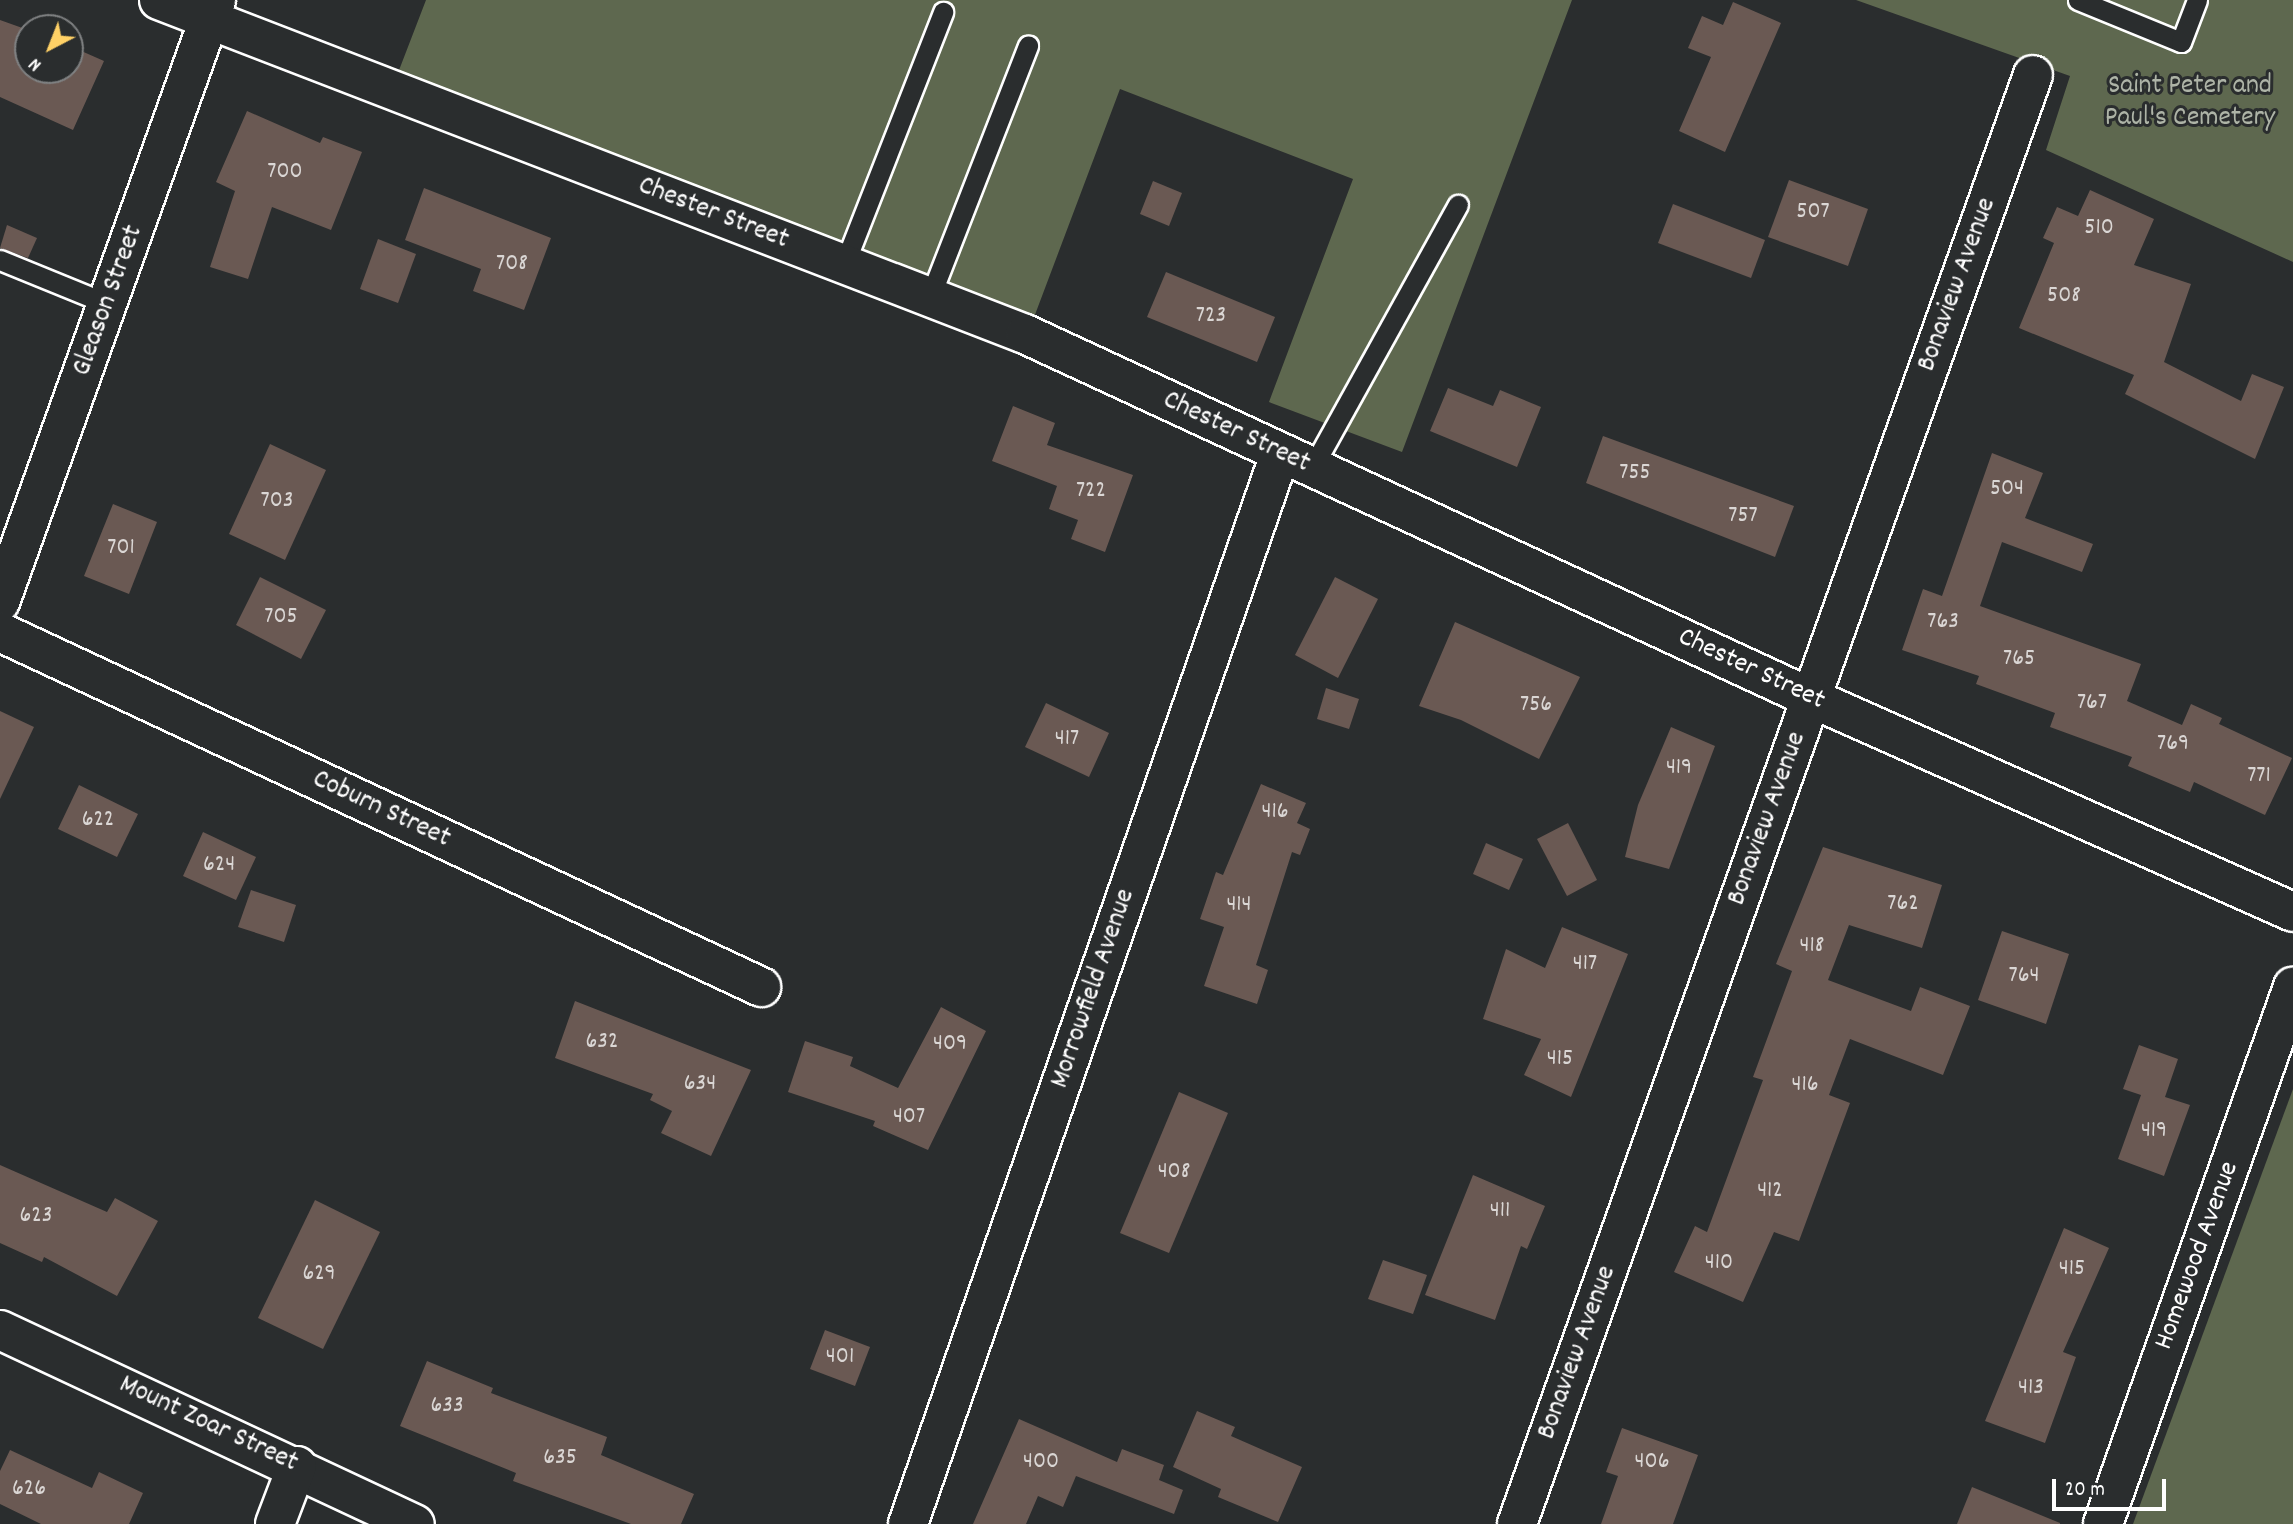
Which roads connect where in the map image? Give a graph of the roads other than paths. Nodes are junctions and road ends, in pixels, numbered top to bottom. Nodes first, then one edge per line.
1 (159, 0) edge
2 (2078, 0) edge
3 (2197, 0) edge
4 (213, 10) edge
5 (943, 12) dead end
6 (1028, 45) dead end
7 (2033, 75) dead end
8 (1458, 205) dead end
9 (0, 260) edge
10 (844, 265) junction
11 (930, 297) junction
12 (108, 304) junction
13 (1296, 461) junction
14 (0, 602) edge
15 (0, 632) edge
16 (1811, 698) junction
17 (2293, 912) edge
18 (761, 987) dead end
19 (2293, 987) edge
20 (0, 1330) edge
21 (297, 1466) junction
22 (275, 1524) edge
23 (415, 1524) edge
24 (908, 1524) edge
25 (1517, 1524) edge
26 (2103, 1524) edge

1 - 4 street, Chester Street
2 - 3 lane
4 - 10 street, Chester Street
4 - 12 street, Gleason Street
5 - 10 lane
6 - 11 lane
7 - 16 street, Bonaview Avenue
8 - 13 lane
9 - 12 lane
10 - 11 street, Chester Street
11 - 13 street, Chester Street
12 - 14 street, Gleason Street
13 - 16 street, Chester Street
13 - 24 street, Morrowfield Avenue
15 - 18 street, Coburn Street
16 - 17 street, Chester Street
16 - 25 street, Bonaview Avenue
19 - 26 street, Homewood Avenue
20 - 21 street, Mount Zoar Street
21 - 22 street
21 - 23 street, Mount Zoar Street

